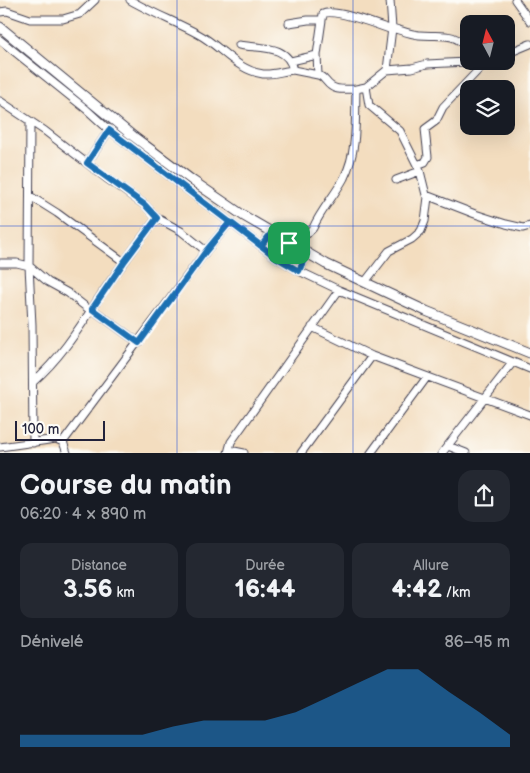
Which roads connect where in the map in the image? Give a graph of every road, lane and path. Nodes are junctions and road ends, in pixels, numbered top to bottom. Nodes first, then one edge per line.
1 (95, 0) edge
2 (130, 0) edge
3 (390, 0) edge
4 (515, 0) edge
5 (0, 12) edge
6 (322, 20) junction
7 (530, 21) edge
8 (289, 23) dead end
9 (0, 28) edge
10 (392, 29) junction
11 (0, 40) edge
12 (460, 42) edge
13 (530, 44) edge
14 (238, 45) dead end
15 (515, 50) edge
16 (317, 54) junction
17 (291, 61) junction
18 (460, 63) edge
19 (293, 70) junction
20 (387, 70) junction
21 (478, 70) edge
22 (318, 75) junction
23 (366, 87) junction
24 (356, 90) junction
25 (0, 101) edge
26 (30, 121) junction
27 (109, 130) junction
28 (87, 163) junction
29 (419, 168) junction
30 (396, 180) dead end
31 (30, 196) junction
32 (428, 197) junction
33 (157, 218) junction
34 (230, 222) junction
35 (530, 226) edge
36 (272, 232) junction
37 (289, 243) junction
38 (261, 246) junction
39 (206, 251) junction
40 (307, 253) junction
41 (124, 262) junction
42 (0, 263) edge
43 (29, 266) junction
44 (299, 271) junction
45 (365, 282) junction
46 (339, 290) junction
47 (91, 310) junction
48 (312, 328) junction
49 (139, 343) junction
50 (530, 353) edge
51 (372, 356) junction
52 (513, 362) junction
53 (530, 369) edge
54 (427, 377) junction
55 (32, 382) junction
56 (485, 398) junction
57 (530, 415) edge
58 (63, 442) junction
59 (34, 443) junction
60 (448, 446) junction
61 (0, 448) edge
62 (228, 452) edge
63 (67, 453) edge
64 (244, 453) edge
65 (301, 453) edge
66 (370, 453) edge
67 (442, 453) edge
68 (466, 453) edge

1 - 5 street
2 - 19 street
3 - 10 street
4 - 7 street
6 - 8 street
6 - 10 street
6 - 16 street
9 - 36 main road
10 - 12 street
10 - 20 street
11 - 27 street
13 - 15 street
14 - 17 street
16 - 17 street
16 - 22 street
17 - 19 street
18 - 20 street
19 - 22 street
20 - 23 street
21 - 29 street
22 - 24 street
23 - 24 street
23 - 29 street
24 - 37 street
25 - 26 street
26 - 28 street
26 - 31 street
27 - 28 street
27 - 34 street
28 - 33 street
29 - 30 street
29 - 32 street
31 - 41 street
31 - 43 street
32 - 35 street
32 - 45 street
33 - 39 street
33 - 41 street
34 - 38 street
34 - 39 street
36 - 37 main road
36 - 38 street
37 - 40 main road
38 - 44 street
39 - 49 street
40 - 44 street
40 - 45 main road
41 - 47 street
42 - 43 street
43 - 47 street
43 - 55 street
44 - 46 street
45 - 50 main road
46 - 48 street
46 - 52 street
47 - 49 street
47 - 55 street
48 - 51 street
48 - 62 street
49 - 58 street
51 - 54 street
51 - 65 street
52 - 53 street
52 - 56 street
54 - 56 street
54 - 66 street
55 - 59 street
56 - 57 street
56 - 60 street
58 - 59 street
58 - 63 street
59 - 61 street
60 - 67 street
60 - 68 street
62 - 64 street

